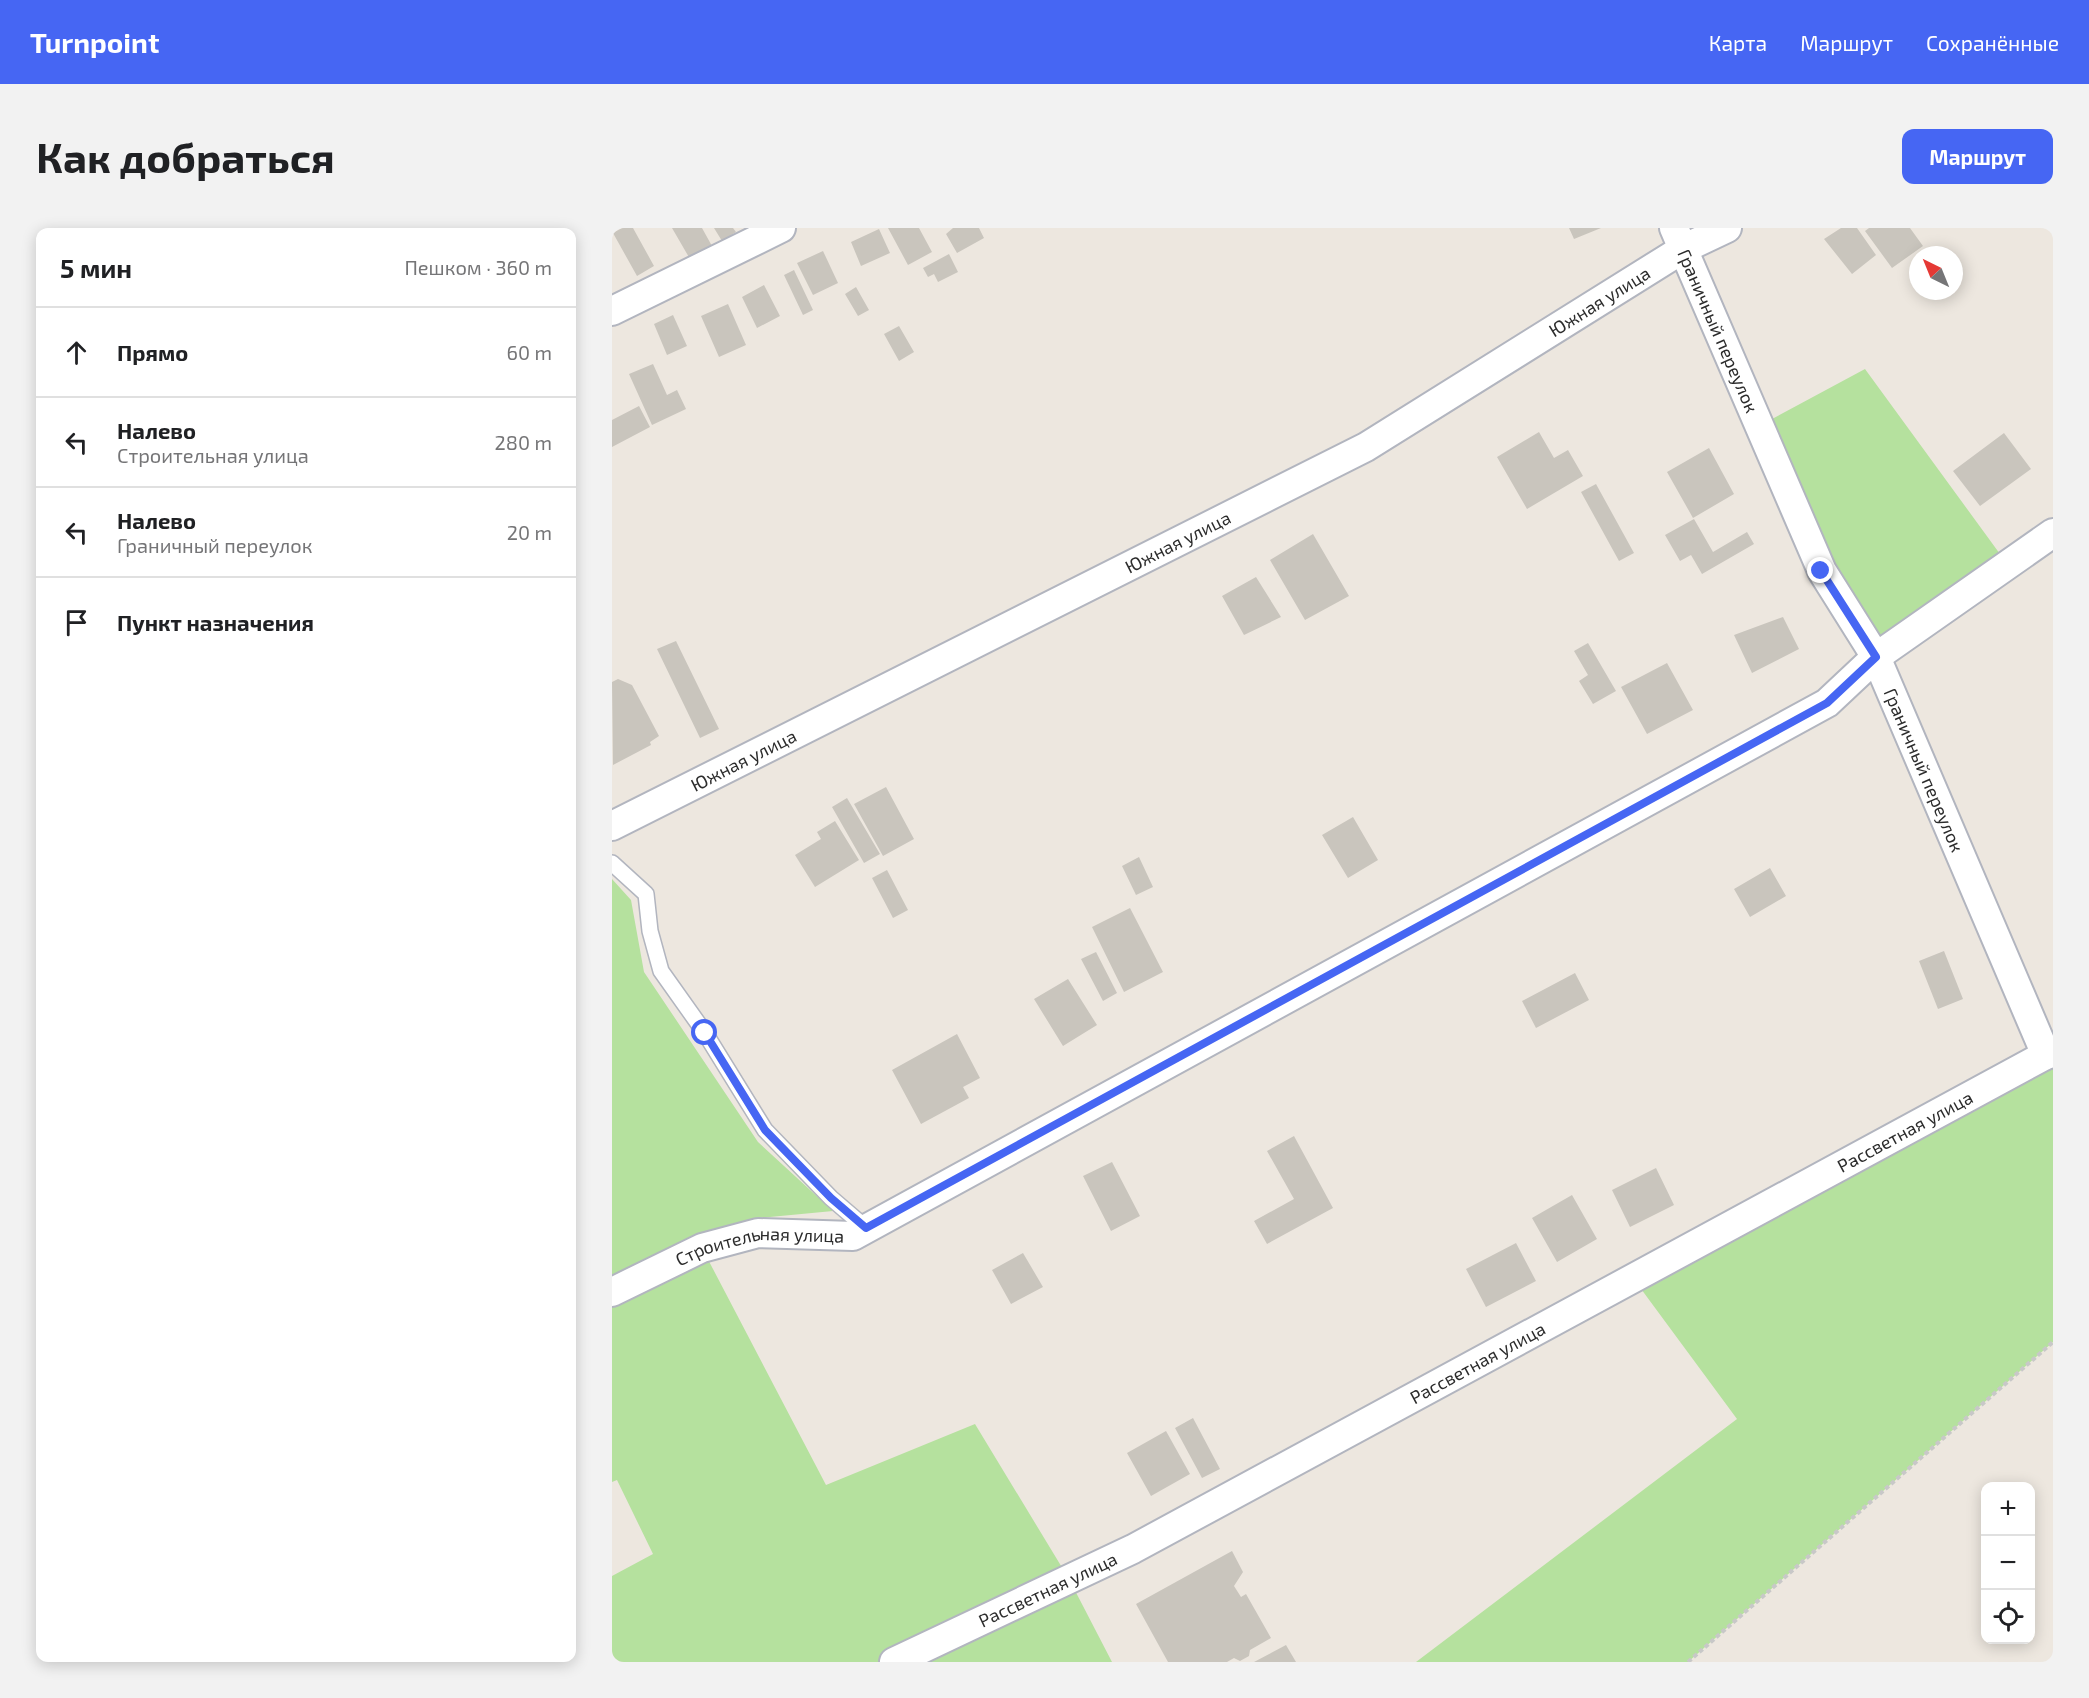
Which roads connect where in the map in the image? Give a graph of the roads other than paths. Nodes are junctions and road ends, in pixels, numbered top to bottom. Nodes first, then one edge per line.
1 (781, 228) edge
2 (1727, 228) edge
3 (1679, 239) edge
4 (612, 310) edge
5 (2053, 533) edge
6 (1876, 657) junction
7 (612, 826) edge
8 (612, 862) edge
9 (2050, 1053) edge
10 (866, 1228) junction
11 (612, 1292) edge
12 (894, 1662) edge

1 - 4 street
2 - 3 street, Южная улица
3 - 6 street, Граничный переулок
3 - 7 street, Южная улица
5 - 6 street, Строительная улица
6 - 9 street, Граничный переулок
6 - 10 street, Строительная улица
8 - 10 lane
9 - 12 street, Рассветная улица
10 - 11 street, Строительная улица

